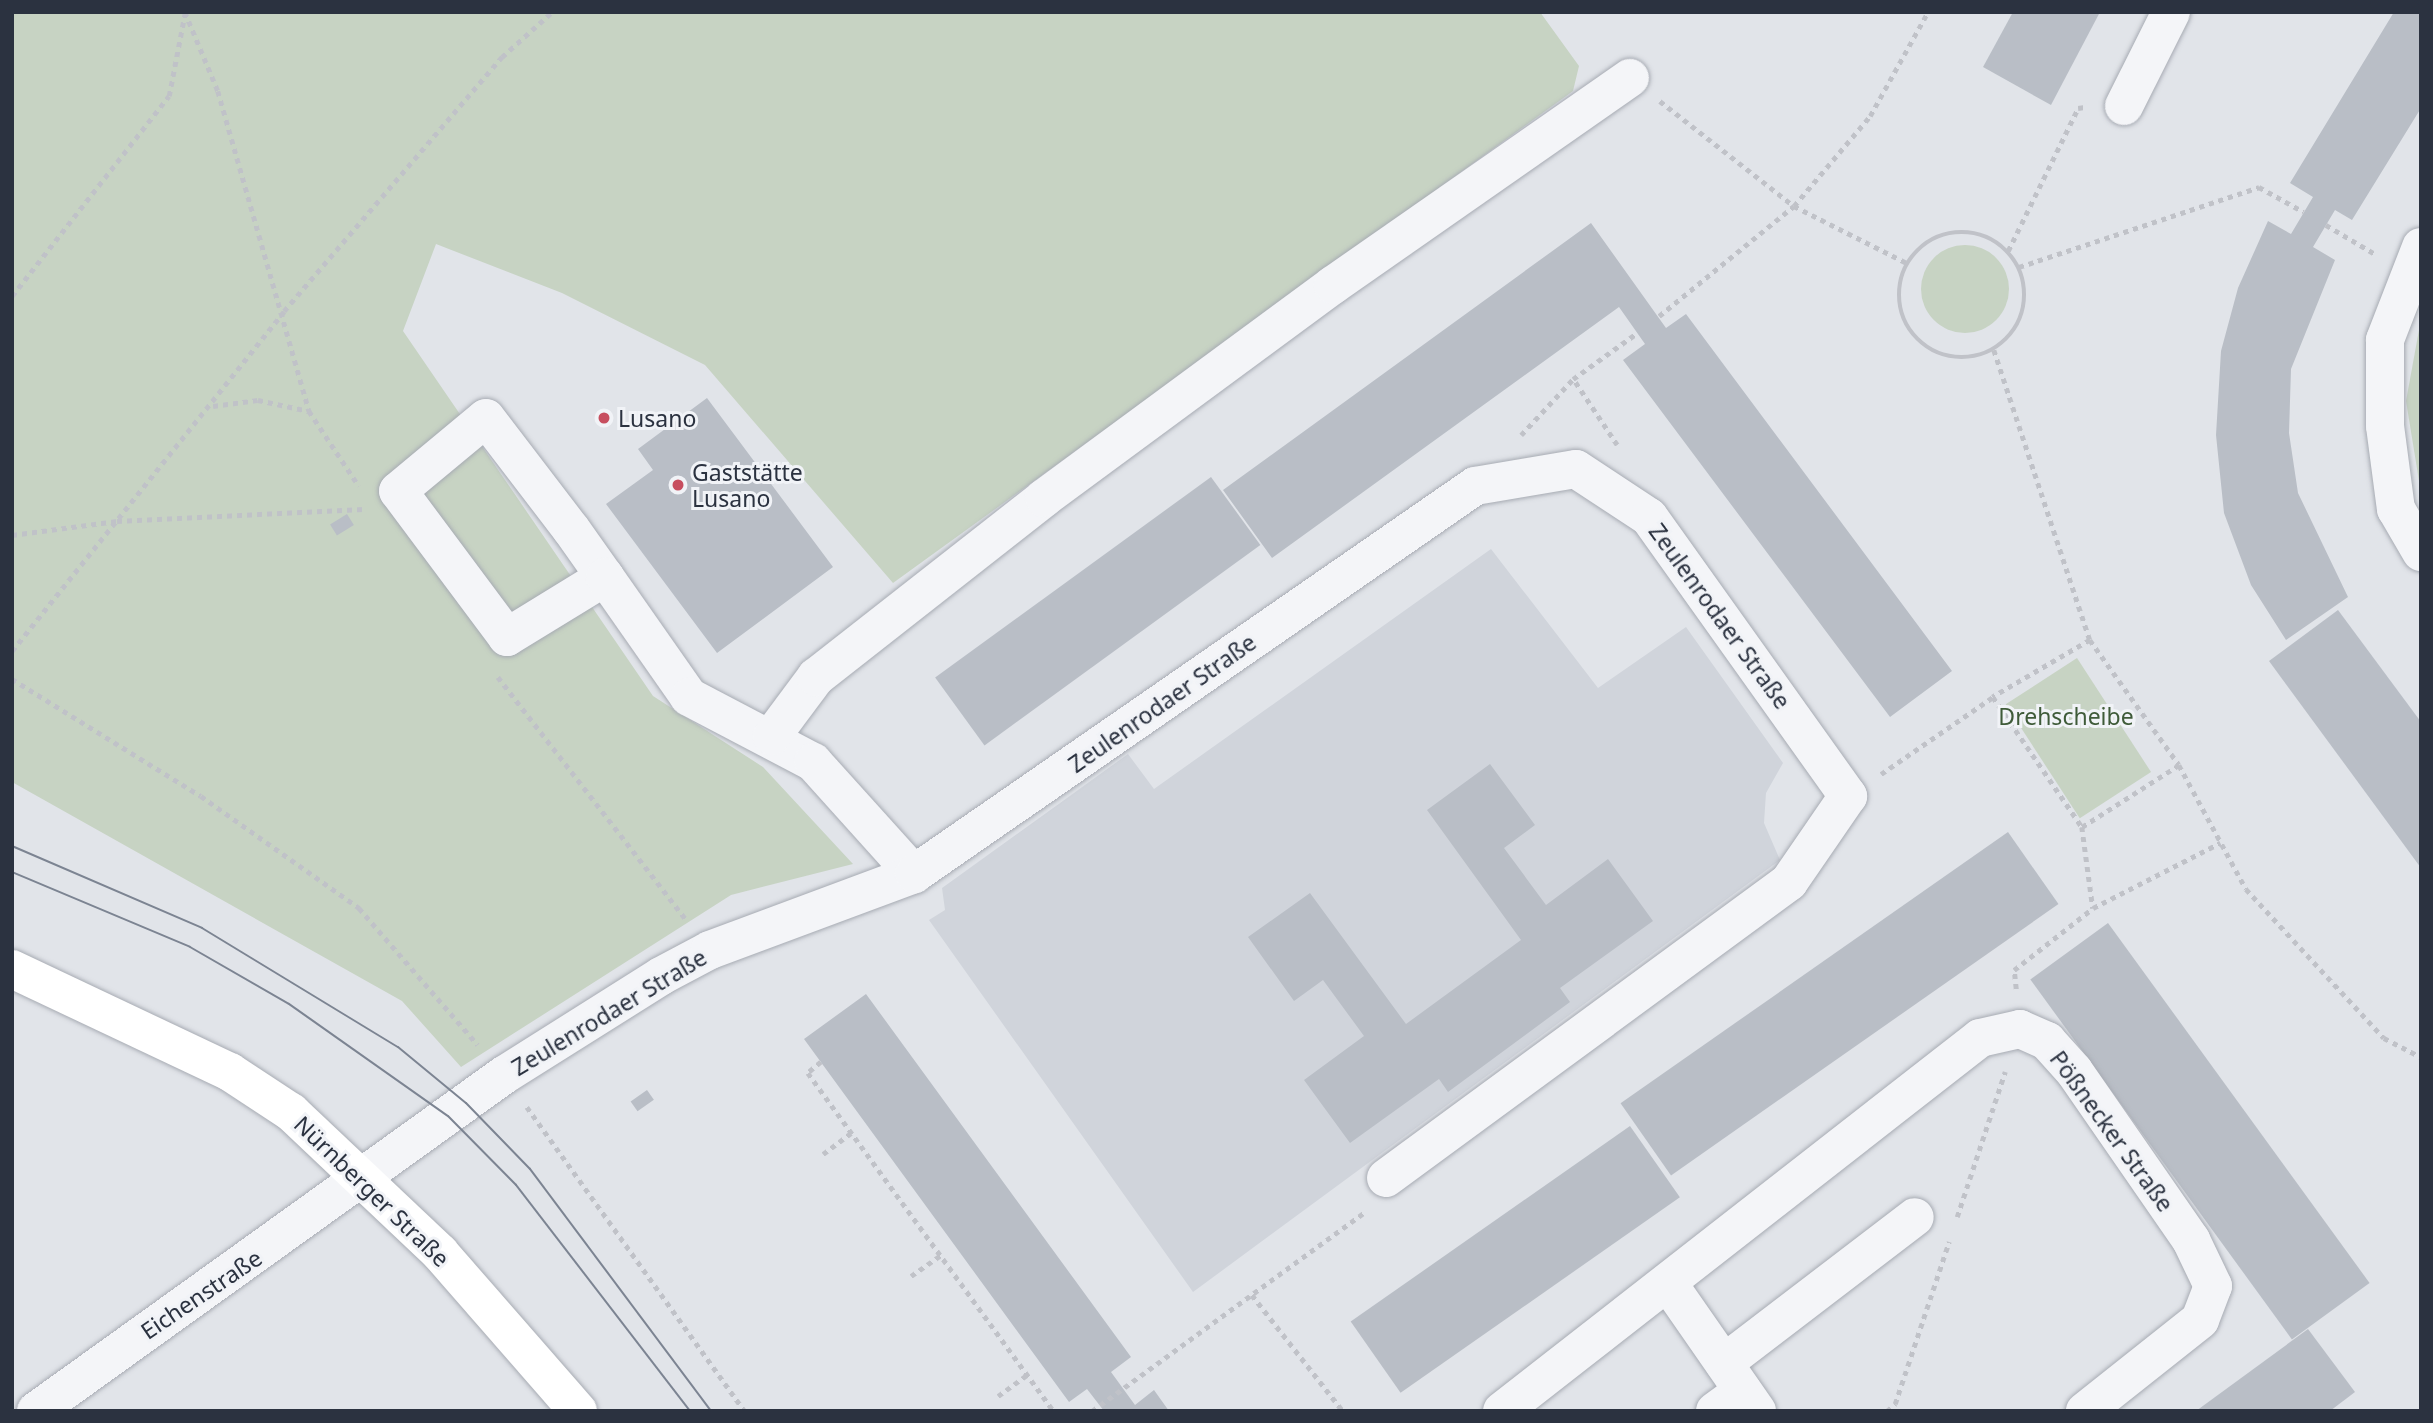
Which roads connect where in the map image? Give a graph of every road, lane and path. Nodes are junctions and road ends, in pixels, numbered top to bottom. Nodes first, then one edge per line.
1 (185, 12) edge
2 (552, 12) edge
3 (1928, 12) edge
4 (2171, 12) edge
5 (1630, 78) joint
6 (2124, 106) joint
7 (1794, 206) junction
8 (2304, 212) dead end
9 (2326, 225) dead end
10 (2008, 251) junction
11 (2414, 260) edge
12 (1907, 263) junction
13 (2019, 267) junction
14 (12, 296) edge
15 (284, 311) junction
16 (1659, 316) dead end
17 (1637, 332) dead end
18 (1994, 350) junction
19 (1573, 379) junction
20 (213, 406) junction
21 (309, 411) dead end
22 (1611, 430) dead end
23 (1475, 486) junction
24 (376, 508) dead end
25 (117, 521) junction
26 (12, 535) edge
27 (2421, 552) edge
28 (605, 577) junction
29 (2090, 640) junction
30 (12, 651) edge
31 (12, 679) edge
32 (1993, 697) junction
33 (772, 736) junction
34 (2179, 765) junction
35 (1848, 796) junction
36 (2082, 827) junction
37 (2220, 843) junction
38 (914, 874) junction
39 (2094, 908) junction
40 (12, 969) edge
41 (2020, 1029) junction
42 (2421, 1056) edge
43 (821, 1062) dead end
44 (504, 1075) junction
45 (851, 1133) junction
46 (823, 1154) dead end
47 (366, 1178) junction
48 (1386, 1178) joint
49 (1915, 1217) dead end
50 (1955, 1223) dead end
51 (1951, 1236) dead end
52 (940, 1255) junction
53 (912, 1276) dead end
54 (1668, 1283) junction
55 (1252, 1295) junction
56 (1027, 1375) junction
57 (1735, 1394) edge
58 (998, 1395) dead end
59 (36, 1411) edge
60 (578, 1411) edge
61 (745, 1411) edge
62 (1054, 1411) edge
63 (1092, 1411) edge
64 (1343, 1411) edge
65 (1502, 1411) edge
66 (1887, 1411) edge
67 (2085, 1411) edge

1 - 14 path
1 - 15 path
2 - 15 path
3 - 7 path
4 - 6 street
5 - 7 path
5 - 33 street
6 - 10 path
7 - 12 path
7 - 16 path
8 - 13 path
9 - 11 path
10 - 12 path
10 - 13 path
11 - 27 street
12 - 18 path
13 - 18 path
15 - 20 path
17 - 19 path
18 - 29 path
19 - 22 path
19 - 23 path
20 - 21 path
20 - 25 path
23 - 35 street, Zeulenrodaer Straße
23 - 38 street, Zeulenrodaer Straße
24 - 25 path
25 - 26 path
25 - 30 path
28 - 28 street
28 - 33 street
29 - 32 path
29 - 34 path
31 - 44 path
32 - 35 path
32 - 36 path
33 - 38 street
34 - 36 path
34 - 37 path
35 - 48 street
36 - 39 path
37 - 39 path
37 - 42 path
38 - 44 street, Zeulenrodaer Straße
39 - 41 path
40 - 47 main road, Nürnberger Straße
41 - 50 path
41 - 54 street
41 - 67 street, Pößnecker Straße
43 - 45 path
44 - 47 street, Zeulenrodaer Straße
44 - 61 path
45 - 46 path
45 - 52 path
47 - 59 street, Eichenstraße
47 - 60 main road, Nürnberger Straße
48 - 55 path
49 - 57 street
51 - 66 path
52 - 53 path
52 - 56 path
54 - 57 street
54 - 65 street
55 - 63 path
55 - 64 path
56 - 58 path
56 - 62 path

